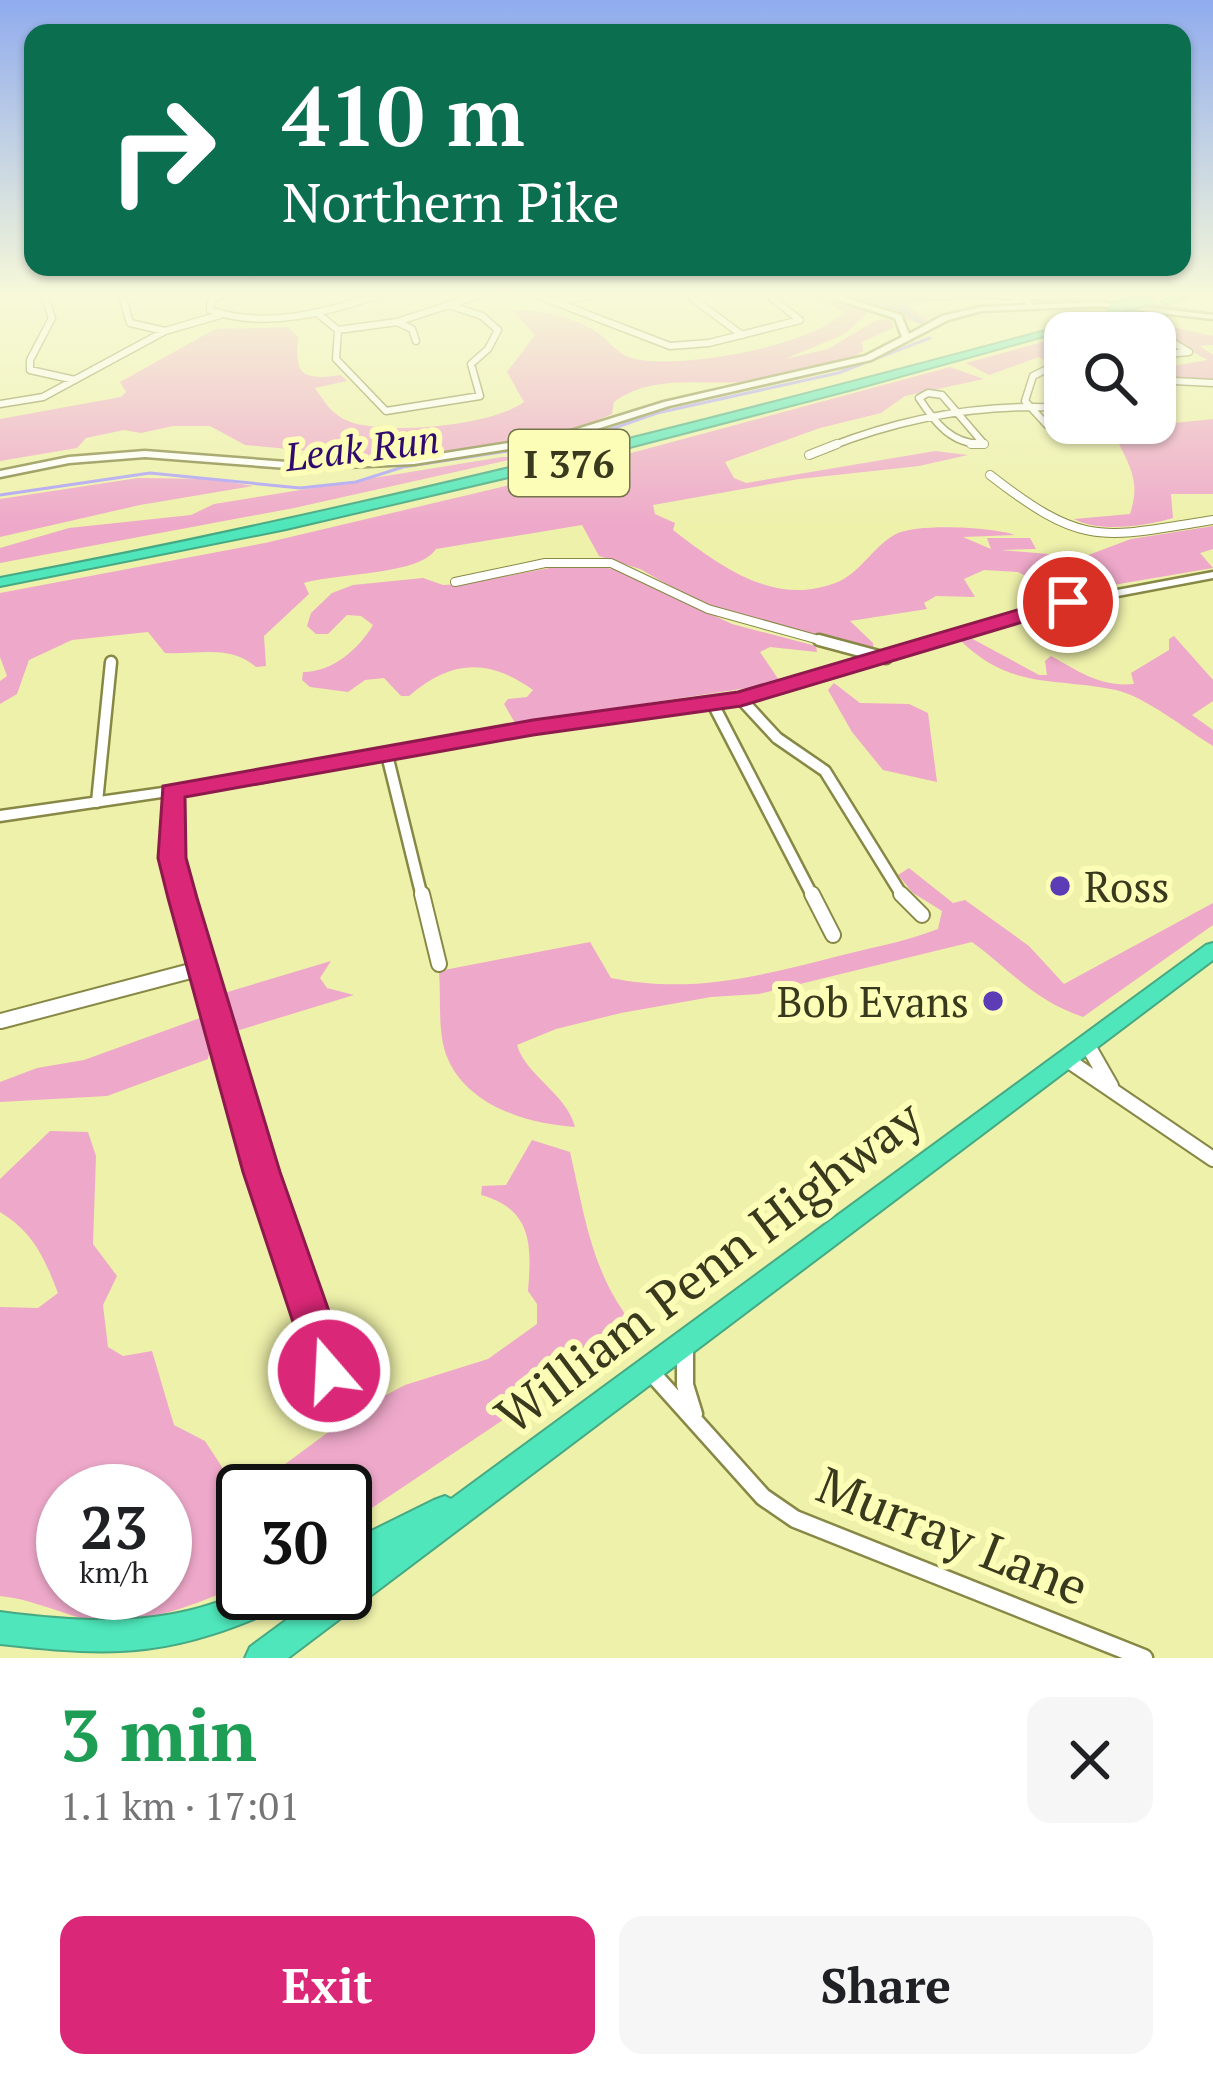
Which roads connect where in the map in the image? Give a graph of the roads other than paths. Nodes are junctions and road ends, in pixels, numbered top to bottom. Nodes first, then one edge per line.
1 (42, 372) edge
2 (92, 372) edge
3 (348, 372) edge
4 (467, 372) edge
5 (805, 372) edge
6 (875, 372) edge
7 (903, 372) edge
8 (1043, 372) edge
9 (79, 380) junction
10 (1176, 381) edge
11 (1213, 383) edge
12 (0, 404) edge
13 (1028, 405) junction
14 (1044, 406) edge
15 (955, 413) junction
16 (933, 419) junction
17 (1044, 424) edge
18 (809, 455) dead end
19 (0, 474) edge
20 (990, 475) dead end
21 (1213, 520) edge
22 (1213, 575) edge
23 (0, 578) edge
24 (454, 582) dead end
25 (886, 658) junction
26 (111, 662) dead end
27 (741, 699) junction
28 (713, 704) junction
29 (387, 755) junction
30 (172, 791) junction
31 (97, 802) junction
32 (0, 816) edge
33 (922, 915) dead end
34 (833, 934) dead end
35 (1213, 950) edge
36 (439, 964) dead end
37 (202, 968) junction
38 (1, 1022) edge
39 (1076, 1052) junction
40 (1113, 1089) junction
41 (1213, 1159) edge
42 (686, 1342) junction
43 (649, 1370) junction
44 (343, 1412) dead end
45 (695, 1418) junction
46 (487, 1490) junction
47 (372, 1547) edge
48 (216, 1620) edge
49 (0, 1628) edge
50 (261, 1658) edge
51 (1144, 1658) edge

1 - 9 street
2 - 9 street
3 - 4 street
5 - 19 main road
6 - 23 highway, I 376, bridge
7 - 23 highway, I 376, bridge
8 - 13 street
9 - 12 street
10 - 11 street
13 - 14 street
13 - 15 street
13 - 17 street
15 - 16 street
15 - 16 street
15 - 16 street
16 - 18 street
20 - 21 street
22 - 25 main road
24 - 25 street
25 - 27 main road
26 - 31 street
27 - 28 main road
27 - 33 street
28 - 29 main road
28 - 34 street
29 - 30 main road
29 - 36 street
30 - 31 main road
30 - 37 street
31 - 32 main road
35 - 39 highway, William Penn Highway
37 - 38 street
37 - 44 street
39 - 40 street
39 - 40 street
39 - 42 highway, William Penn Highway
40 - 41 street
42 - 43 highway, William Penn Highway
42 - 45 street
43 - 45 street, Murray Lane
43 - 46 highway, William Penn Highway
45 - 51 street, Murray Lane
46 - 47 highway
46 - 50 highway, William Penn Highway
48 - 49 highway

